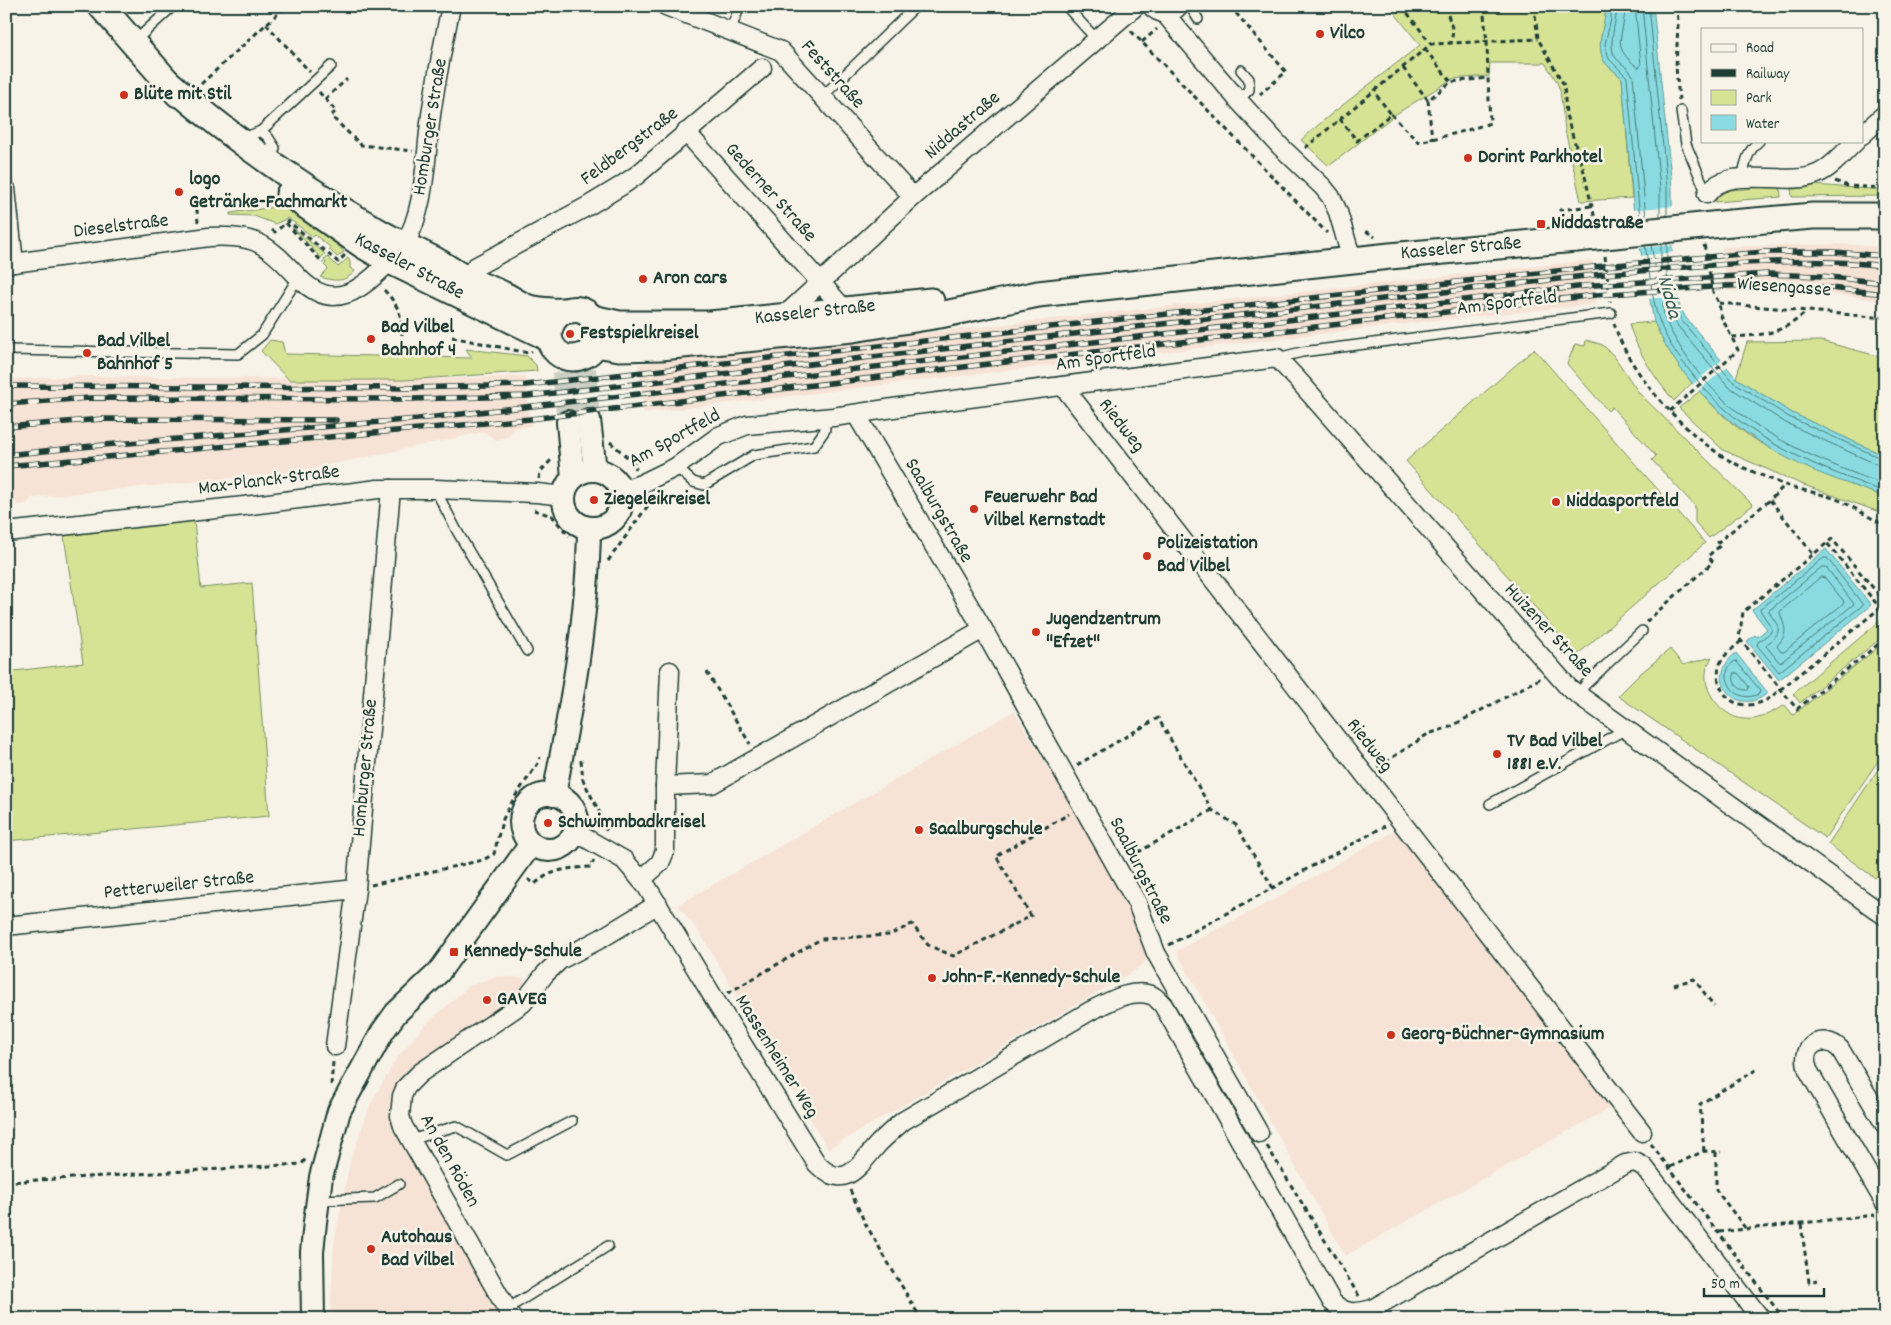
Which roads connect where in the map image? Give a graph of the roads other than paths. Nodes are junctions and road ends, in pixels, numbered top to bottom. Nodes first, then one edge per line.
1 (100, 6) edge
2 (172, 6) edge
3 (451, 6) edge
4 (666, 6) edge
5 (740, 6) edge
6 (916, 6) edge
7 (1066, 6) edge
8 (1136, 6) edge
9 (1190, 6) edge
10 (1165, 9) edge
11 (1198, 19) dead end
12 (730, 31) junction
13 (1096, 39) junction
14 (133, 43) junction
15 (331, 66) dead end
16 (762, 68) dead end
17 (1241, 70) dead end
18 (168, 82) junction
19 (823, 96) junction
20 (1238, 100) junction
21 (1681, 111) road end
22 (1885, 114) edge
23 (261, 131) junction
24 (686, 132) junction
25 (1864, 133) edge
26 (238, 140) junction
27 (1758, 142) edge
28 (1855, 142) edge
29 (270, 164) junction
30 (1742, 179) junction
31 (6, 188) edge
32 (1707, 194) joint
33 (913, 197) junction
34 (1885, 216) edge
35 (397, 253) junction
36 (1352, 260) junction
37 (10, 263) edge
38 (298, 278) junction
39 (468, 280) junction
40 (821, 282) junction
41 (1038, 294) junction
42 (844, 310) junction
43 (563, 311) junction
44 (1611, 313) road end
45 (784, 316) junction
46 (592, 318) junction
47 (6, 350) edge
48 (568, 355) junction
49 (1277, 358) junction
50 (1063, 386) junction
51 (856, 414) junction
52 (824, 418) junction
53 (676, 466) junction
54 (595, 470) junction
55 (568, 487) junction
56 (631, 487) junction
57 (391, 489) junction
58 (435, 489) junction
59 (590, 528) junction
60 (6, 532) edge
61 (983, 629) junction
62 (1642, 631) road end
63 (527, 651) dead end
64 (670, 671) dead end
65 (1578, 694) junction
66 (1626, 729) junction
67 (665, 786) junction
68 (554, 795) junction
69 (1490, 804) dead end
70 (575, 832) junction
71 (531, 844) junction
72 (641, 880) junction
73 (356, 888) junction
74 (658, 904) junction
75 (1885, 916) edge
76 (6, 926) edge
77 (335, 1046) road end
78 (572, 1121) dead end
79 (1885, 1125) edge
80 (1642, 1132) road end
81 (1259, 1133) road end
82 (411, 1140) junction
83 (399, 1184) dead end
84 (317, 1200) junction
85 (1882, 1208) edge
86 (608, 1246) dead end
87 (510, 1313) edge
88 (313, 1319) edge
89 (1761, 1319) edge

1 - 14 main road, Kasseler Straße
2 - 14 lane
3 - 35 street, Homburger Straße
4 - 12 street, Feststraße
5 - 12 lane
6 - 19 lane
7 - 13 lane
8 - 13 street, Niddastraße
9 - 11 lane
10 - 20 street
12 - 19 street, Feststraße
13 - 33 street, Niddastraße
14 - 18 main road, Kasseler Straße
15 - 23 lane
16 - 24 street, Feldbergstraße
17 - 20 lane
18 - 26 main road, Kasseler Straße
18 - 35 main road, Kasseler Straße
19 - 33 street, Feststraße
20 - 36 street
21 - 32 lane
22 - 25 street
23 - 26 lane
23 - 29 lane
24 - 39 street, Feldbergstraße
24 - 40 street, Gederner Straße
26 - 29 main road, Kasseler Straße
27 - 30 lane
28 - 30 street
29 - 35 main road, Kasseler Straße
30 - 32 street
31 - 37 street
33 - 40 street, Niddastraße
34 - 36 main road, Kasseler Straße, bridge
35 - 38 street, Dieselstraße
35 - 39 main road, Kasseler Straße
35 - 48 main road, Kasseler Straße
36 - 41 main road, Kasseler Straße
37 - 38 street, Dieselstraße
38 - 47 lane
39 - 43 main road, Kasseler Straße
40 - 42 street
40 - 45 street, Niddastraße
41 - 42 main road, Kasseler Straße
41 - 48 main road, Kasseler Straße
42 - 45 main road, Kasseler Straße
43 - 46 main road, Kasseler Straße
43 - 48 main road
44 - 49 lane, Am Sportfeld
45 - 46 main road, Kasseler Straße
46 - 48 main road
49 - 50 street, Am Sportfeld
49 - 65 street, Huizener Straße
50 - 51 street, Am Sportfeld
50 - 80 street, Riedweg
51 - 52 street, Am Sportfeld
51 - 61 street, Saalburgstraße
52 - 53 street, Am Sportfeld
52 - 53 lane
53 - 56 street, Am Sportfeld
54 - 55 street
54 - 55 street
54 - 56 street
55 - 58 street, Max-Planck-Straße
55 - 59 street
56 - 59 street
57 - 58 street, Max-Planck-Straße
57 - 60 street, Max-Planck-Straße
57 - 73 street, Homburger Straße
58 - 63 lane
59 - 68 street
61 - 67 street
61 - 81 street, Saalburgstraße
62 - 65 lane
64 - 67 street
65 - 66 street, Huizener Straße
66 - 69 lane
66 - 75 street, Huizener Straße
67 - 72 street
68 - 70 street
68 - 71 street
70 - 71 street
70 - 72 street, Massenheimer Weg
71 - 84 street
72 - 74 street, Massenheimer Weg
73 - 76 street, Petterweiler Straße
73 - 77 street, Homburger Straße
74 - 82 street, An den Röden
74 - 89 street, Massenheimer Weg
78 - 82 lane
79 - 85 street
82 - 87 street, An den Röden
83 - 84 lane
84 - 88 street
86 - 87 lane

